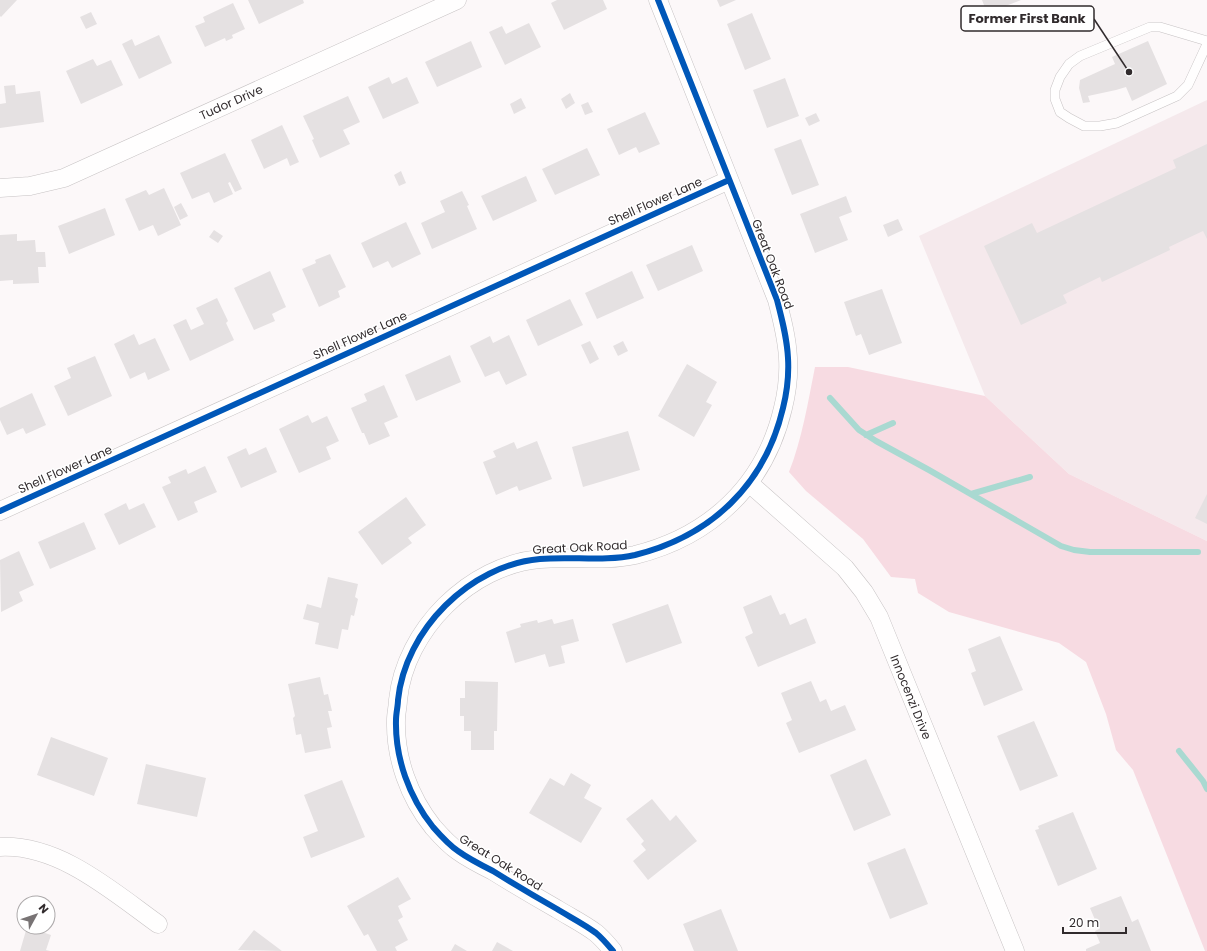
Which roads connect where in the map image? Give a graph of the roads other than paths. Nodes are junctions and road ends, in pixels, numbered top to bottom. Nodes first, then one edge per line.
1 (457, 0) edge
2 (658, 0) edge
3 (1207, 41) edge
4 (1207, 44) edge
5 (729, 180) junction
6 (0, 188) edge
7 (749, 483) junction
8 (0, 511) edge
9 (0, 847) edge
10 (158, 924) dead end
11 (613, 951) edge
12 (1015, 951) edge

1 - 6 street, Tudor Drive
2 - 5 street, Great Oak Road
3 - 4 lane
5 - 7 street, Great Oak Road
5 - 8 street, Shell Flower Lane
7 - 11 street, Great Oak Road
7 - 12 street, Innocenzi Drive
9 - 10 street

